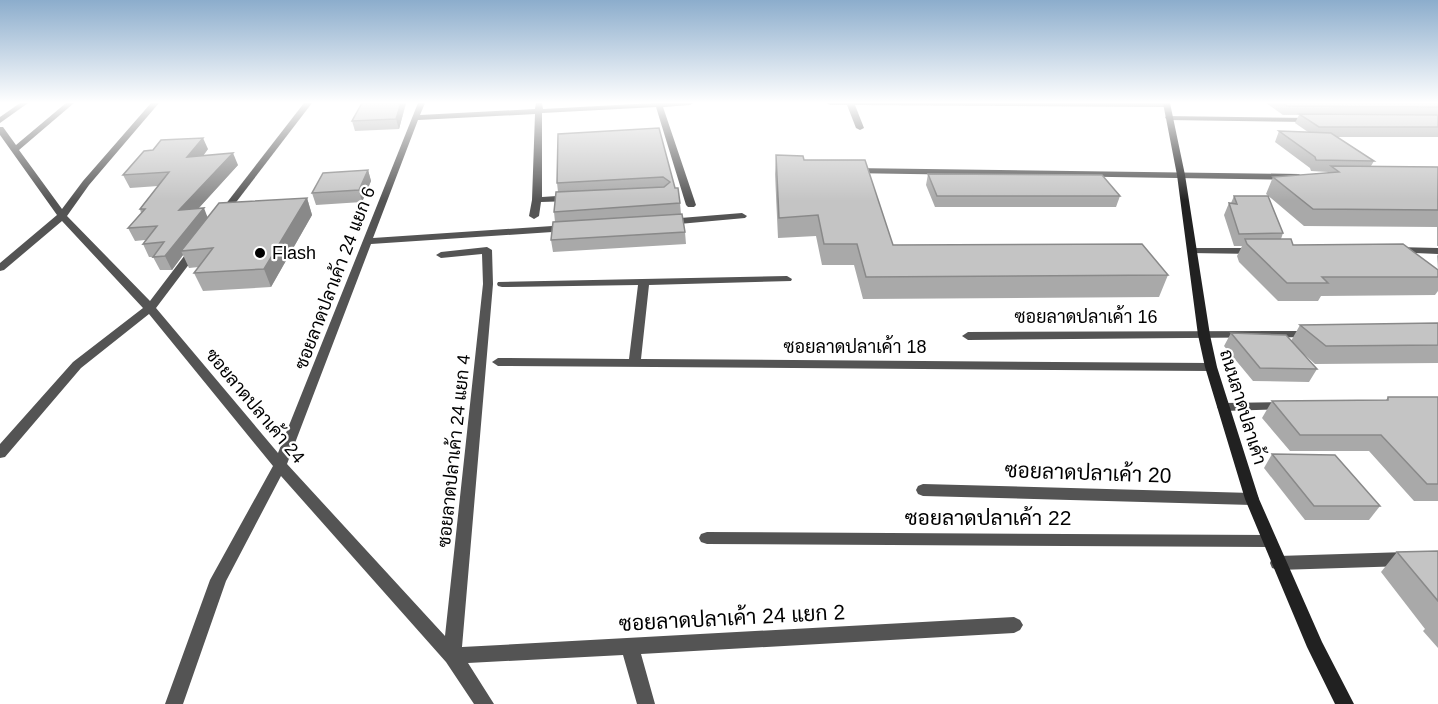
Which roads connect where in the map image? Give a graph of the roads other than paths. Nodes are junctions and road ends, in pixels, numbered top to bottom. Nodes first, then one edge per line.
1 (5, 136) edge
2 (32, 136) edge
3 (127, 136) edge
4 (282, 136) edge
5 (409, 136) edge
6 (538, 136) edge
7 (668, 136) edge
8 (1173, 136) edge
9 (15, 150) junction
10 (842, 171) edge
11 (1181, 176) junction
12 (1310, 177) edge
13 (583, 198) edge
14 (537, 200) junction
15 (690, 205) dead end
16 (62, 216) junction
17 (534, 216) dead end
18 (742, 216) dead end
19 (653, 223) edge
20 (214, 224) edge
21 (583, 227) edge
22 (200, 242) edge
23 (367, 242) junction
24 (1381, 250) edge
25 (1393, 250) junction
26 (1438, 250) edge
27 (1194, 251) junction
28 (1264, 251) edge
29 (441, 255) dead end
30 (1411, 264) edge
31 (0, 268) edge
32 (787, 279) dead end
33 (644, 282) junction
34 (502, 284) dead end
35 (150, 308) junction
36 (1204, 335) junction
37 (1321, 335) edge
38 (968, 336) dead end
39 (498, 362) dead end
40 (634, 364) junction
41 (1211, 367) junction
42 (1295, 406) edge
43 (1224, 407) junction
44 (0, 453) edge
45 (280, 465) junction
46 (923, 490) dead end
47 (1252, 499) junction
48 (707, 538) dead end
49 (1269, 541) junction
50 (1438, 558) edge
51 (1278, 563) junction
52 (1014, 625) dead end
53 (630, 646) junction
54 (452, 656) junction
55 (174, 704) edge
56 (485, 704) edge
57 (646, 704) edge
58 (1345, 704) edge

1 - 9 street, ซอยลาดปลาเค้า 24
2 - 9 street
3 - 16 street
4 - 20 street
5 - 23 street, ซอยลาดปลาเค้า 24 แยก 6
6 - 14 street
7 - 15 street
8 - 11 main road, ถนนลาดปลาเค้า
9 - 16 street, ซอยลาดปลาเค้า 24
10 - 11 street
11 - 12 street
11 - 27 main road, ถนนลาดปลาเค้า
13 - 14 street
14 - 17 street
16 - 31 street
16 - 35 street, ซอยลาดปลาเค้า 24
18 - 19 street
21 - 23 street
22 - 35 street
23 - 45 street, ซอยลาดปลาเค้า 24 แยก 6
24 - 25 street
25 - 26 street
25 - 30 street
27 - 28 street
27 - 36 main road, ถนนลาดปลาเค้า
29 - 54 street, ซอยลาดปลาเค้า 24 แยก 4
32 - 33 street
33 - 34 street
33 - 40 street
35 - 44 street
35 - 45 street, ซอยลาดปลาเค้า 24
36 - 37 street, ซอยลาดปลาเค้า 16
36 - 38 street, ซอยลาดปลาเค้า 16
36 - 41 main road, ถนนลาดปลาเค้า
39 - 40 street, ซอยลาดปลาเค้า 18
40 - 41 street, ซอยลาดปลาเค้า 18
41 - 43 main road, ถนนลาดปลาเค้า
42 - 43 street
43 - 47 main road, ถนนลาดปลาเค้า
45 - 54 street, ซอยลาดปลาเค้า 24
45 - 55 street, ซอยลาดปลาเค้า 24 แยก 6
46 - 47 street, ซอยลาดปลาเค้า 20
47 - 49 main road, ถนนลาดปลาเค้า
48 - 49 street, ซอยลาดปลาเค้า 22
49 - 51 main road, ถนนลาดปลาเค้า
50 - 51 street
51 - 58 main road, ถนนลาดปลาเค้า
52 - 53 street, ซอยลาดปลาเค้า 24 แยก 2
53 - 54 street, ซอยลาดปลาเค้า 24 แยก 2
53 - 57 street
54 - 56 street, ซอยลาดปลาเค้า 24

